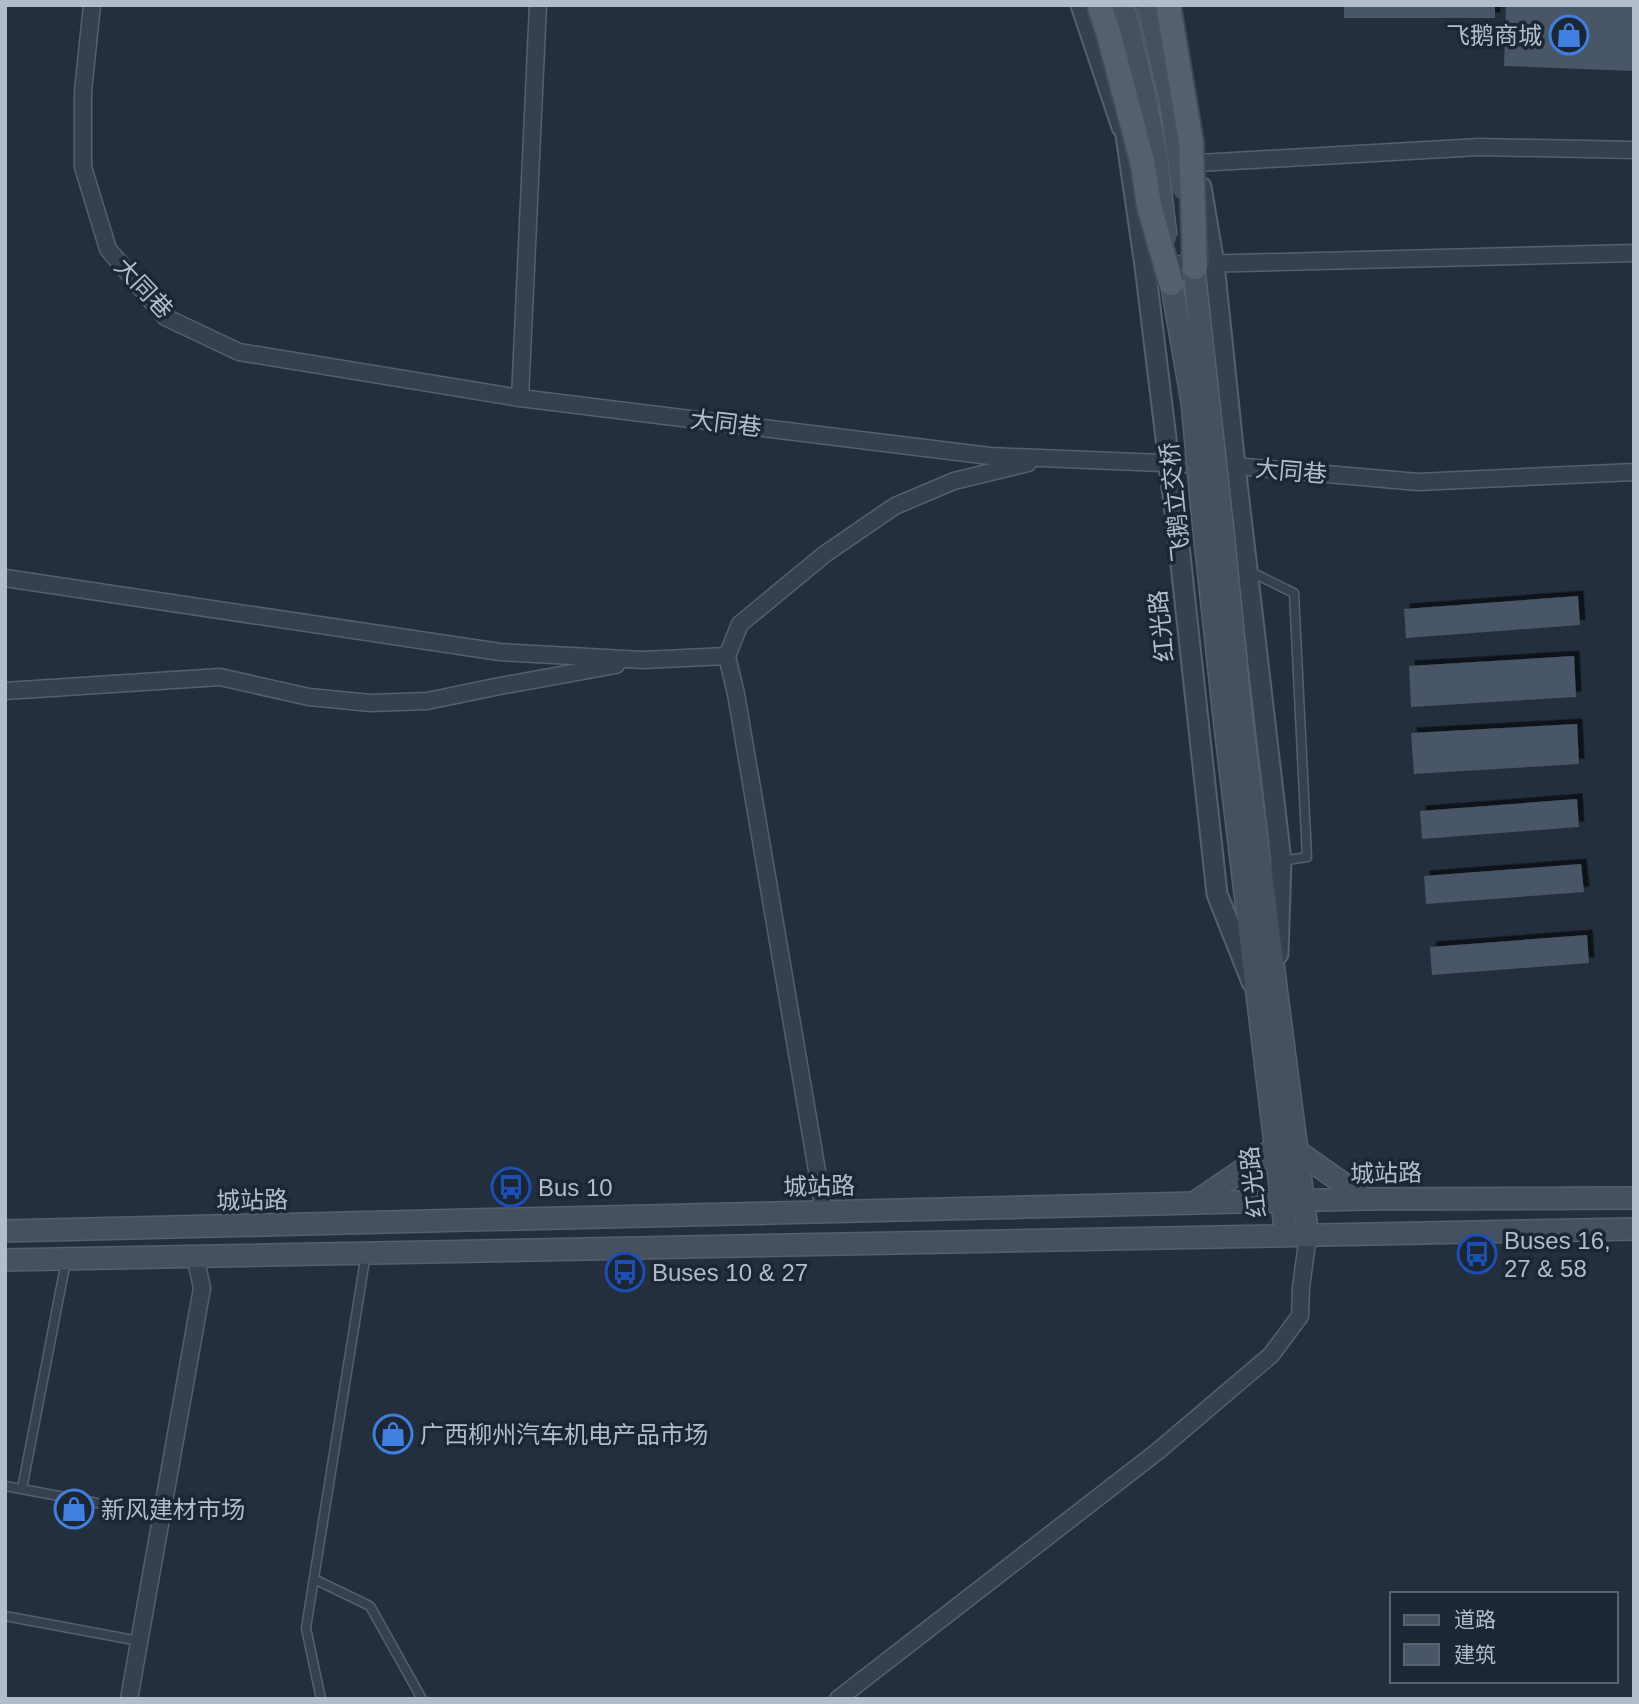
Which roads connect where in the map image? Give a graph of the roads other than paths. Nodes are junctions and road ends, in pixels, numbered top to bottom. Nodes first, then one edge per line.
1 (92, 5) edge
2 (538, 5) edge
3 (1081, 5) edge
4 (1100, 5) edge
5 (1123, 5) edge
6 (1148, 5) edge
7 (1170, 5) edge
8 (1126, 138) junction
9 (1634, 150) edge
10 (1197, 163) junction
11 (1130, 167) junction
12 (1634, 253) edge
13 (1145, 266) junction
14 (1204, 266) junction
15 (1171, 283) junction
16 (520, 398) junction
17 (1051, 458) junction
18 (1168, 462) junction
19 (1235, 466) junction
20 (1634, 471) edge
21 (1248, 570) junction
22 (5, 578) edge
23 (727, 656) junction
24 (643, 660) junction
25 (5, 691) edge
26 (1234, 724) junction
27 (1281, 861) junction
28 (1267, 995) junction
29 (1275, 1148) junction
30 (1297, 1151) junction
31 (1634, 1198) edge
32 (1365, 1199) junction
33 (1304, 1200) junction
34 (1282, 1201) junction
35 (1194, 1203) junction
36 (824, 1212) junction
37 (1634, 1229) edge
38 (5, 1231) edge
39 (1286, 1236) junction
40 (1308, 1236) junction
41 (366, 1253) junction
42 (195, 1256) junction
43 (66, 1259) junction
44 (5, 1260) edge
45 (5, 1486) edge
46 (22, 1489) junction
47 (162, 1514) junction
48 (314, 1579) junction
49 (5, 1616) edge
50 (139, 1641) junction
51 (129, 1699) edge
52 (321, 1699) edge
53 (422, 1699) edge
54 (838, 1699) edge

1 - 16 street, 大同巷
2 - 16 street
3 - 8 street
4 - 8 street, 红光路
4 - 15 main road, bridge
5 - 15 main road, 飞鹅立交桥, bridge
6 - 14 main road, 飞鹅立交桥, bridge
7 - 10 street, 红光路
7 - 14 main road, bridge
8 - 11 street, 红光路
9 - 10 street
10 - 11 street
10 - 14 street, 红光路
11 - 13 street, 红光路
12 - 14 street
13 - 14 street
13 - 18 street, 红光路
14 - 19 street, 红光路
14 - 26 main road, 飞鹅立交桥, bridge
15 - 26 main road, 飞鹅立交桥, bridge
16 - 17 street, 大同巷
17 - 18 street, 大同巷
17 - 23 street
18 - 19 street, 大同巷
18 - 28 street, 红光路
19 - 20 street, 大同巷
19 - 21 street, 红光路
21 - 27 street, 红光路
21 - 27 lane
22 - 24 street
23 - 24 street
23 - 36 street
24 - 25 street
26 - 28 main road, 飞鹅立交桥
27 - 28 street, 红光路
28 - 29 main road, 红光路
28 - 30 main road, 红光路
29 - 34 main road, 红光路
29 - 35 main road
30 - 32 main road
30 - 33 main road, 红光路
31 - 32 main road, 城站路
32 - 33 main road, 城站路
33 - 34 main road, 城站路
33 - 40 main road, 红光路
34 - 35 main road, 城站路
34 - 39 main road, 红光路
35 - 36 main road, 城站路
36 - 38 main road, 城站路
37 - 40 main road
39 - 40 main road
39 - 41 main road
40 - 54 street
41 - 42 main road
41 - 48 lane
42 - 43 main road
42 - 47 street
43 - 44 main road
43 - 46 lane
45 - 46 lane
46 - 47 lane
47 - 50 street
48 - 52 lane
48 - 53 lane
49 - 50 lane
50 - 51 street

